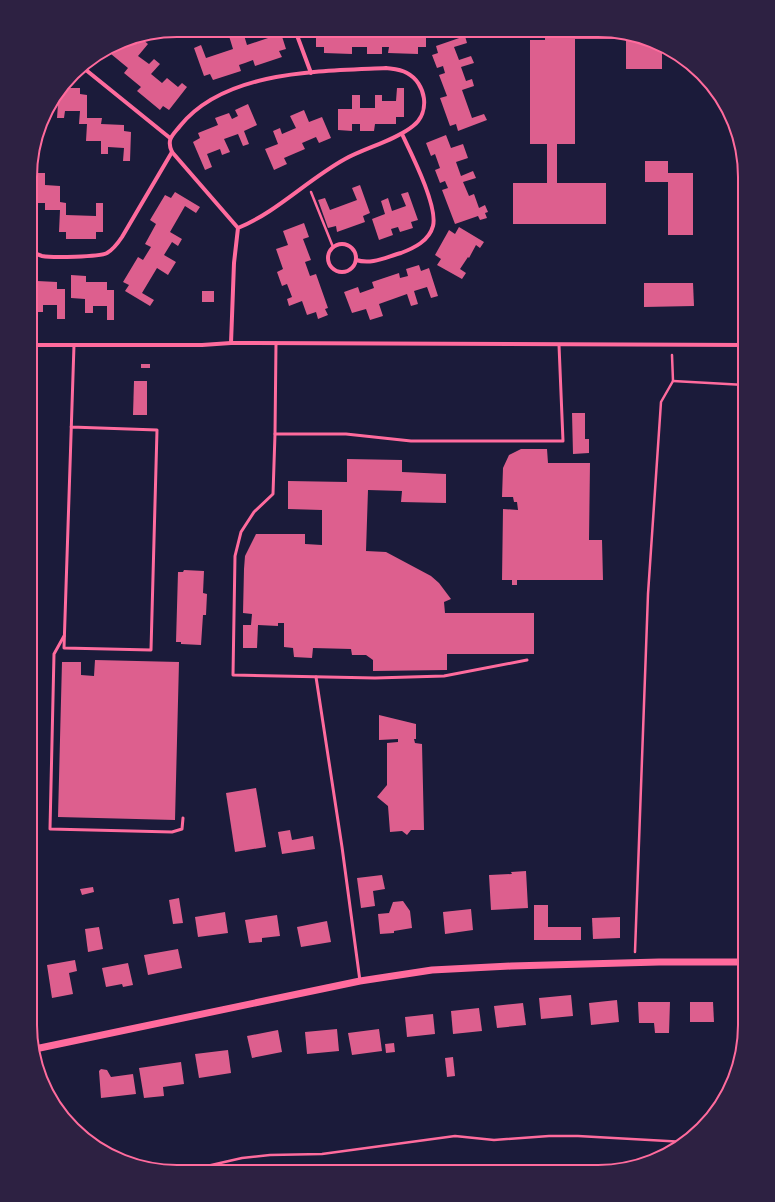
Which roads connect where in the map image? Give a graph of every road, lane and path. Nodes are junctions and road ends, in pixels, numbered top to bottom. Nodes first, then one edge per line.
1 (297, 37) edge
2 (86, 71) edge
3 (311, 73) junction
4 (402, 134) junction
5 (170, 138) junction
6 (172, 152) junction
7 (307, 183) junction
8 (238, 228) junction
9 (333, 247) junction
10 (37, 253) edge
11 (356, 260) junction
12 (231, 343) junction
13 (276, 343) junction
14 (672, 344) junction
15 (37, 345) edge
16 (74, 345) junction
17 (559, 345) junction
18 (738, 345) edge
19 (673, 381) junction
20 (738, 385) edge
21 (71, 427) junction
22 (275, 434) junction
23 (65, 634) junction
24 (527, 660) dead end
25 (316, 677) junction
26 (182, 818) dead end
27 (635, 962) junction
28 (738, 962) edge
29 (360, 981) junction
30 (39, 1048) edge
31 (675, 1141) edge
32 (211, 1165) edge

1 - 3 street
2 - 5 street
3 - 4 street
3 - 5 street
4 - 7 street
4 - 11 street
5 - 6 street
6 - 8 street
6 - 10 street
7 - 8 street
7 - 9 path
8 - 12 street
9 - 11 street
9 - 11 street
12 - 13 street
12 - 16 street
13 - 17 street
13 - 22 lane
14 - 17 street
14 - 18 street
14 - 19 path
15 - 16 street
16 - 21 lane
17 - 22 lane
19 - 20 path
19 - 27 path
21 - 23 lane
21 - 23 lane
22 - 25 lane
23 - 26 lane
24 - 25 lane
25 - 29 lane
27 - 28 street
27 - 29 street
29 - 30 street
31 - 32 path

